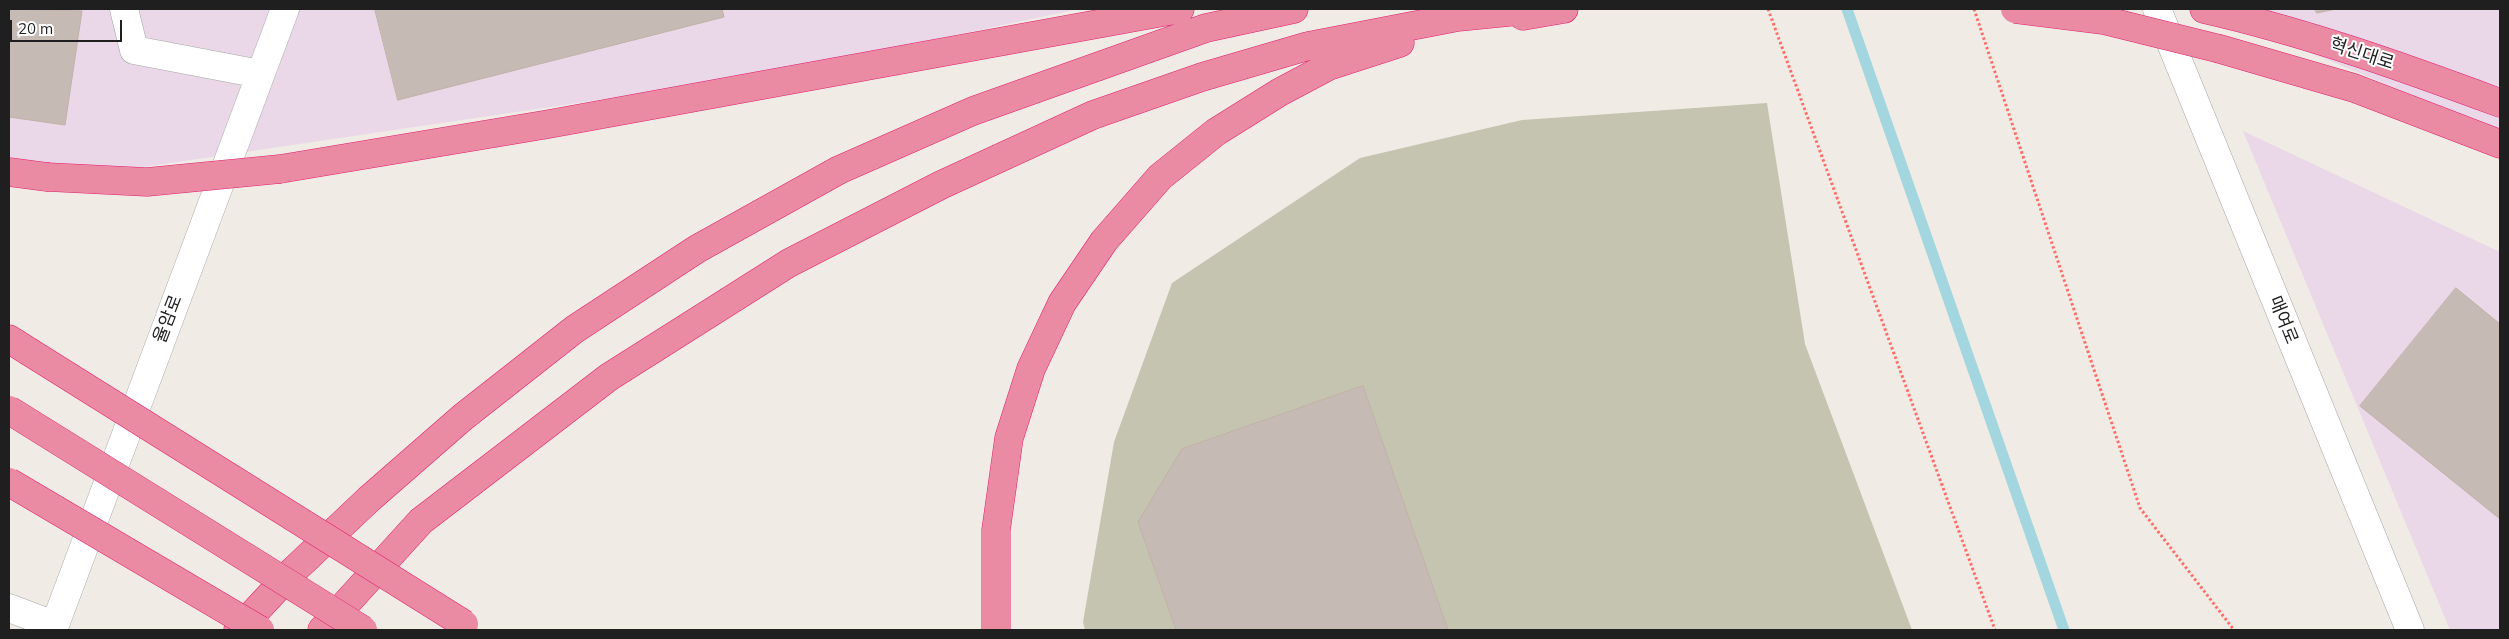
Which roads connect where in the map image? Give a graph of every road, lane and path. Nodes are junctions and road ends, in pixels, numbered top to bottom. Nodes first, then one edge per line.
1 (124, 9) edge
2 (285, 9) edge
3 (1180, 9) edge
4 (1294, 9) edge
5 (1539, 9) edge
6 (1564, 9) edge
7 (1768, 9) edge
8 (1974, 9) edge
9 (2015, 9) edge
10 (2157, 9) edge
11 (2212, 11) edge
12 (260, 74) junction
13 (2500, 103) edge
14 (2500, 144) edge
15 (9, 172) edge
16 (19, 345) edge
17 (9, 410) edge
18 (9, 482) edge
19 (9, 608) edge
20 (54, 627) edge
21 (468, 627) edge
22 (238, 630) edge
23 (260, 630) edge
24 (322, 630) edge
25 (363, 630) edge
26 (996, 630) edge
27 (1995, 630) edge
28 (2234, 630) edge
29 (2410, 630) edge

1 - 12 street
2 - 12 street, 율암로
3 - 15 highway, bridge
4 - 22 highway
5 - 24 highway
6 - 26 highway
7 - 27 path
8 - 28 path
9 - 14 highway, bridge
10 - 29 street, 매여로
11 - 13 highway, 혁신대로
12 - 20 street, 율암로
16 - 21 highway, bridge
17 - 25 highway, bridge
18 - 23 highway, bridge
19 - 20 street

